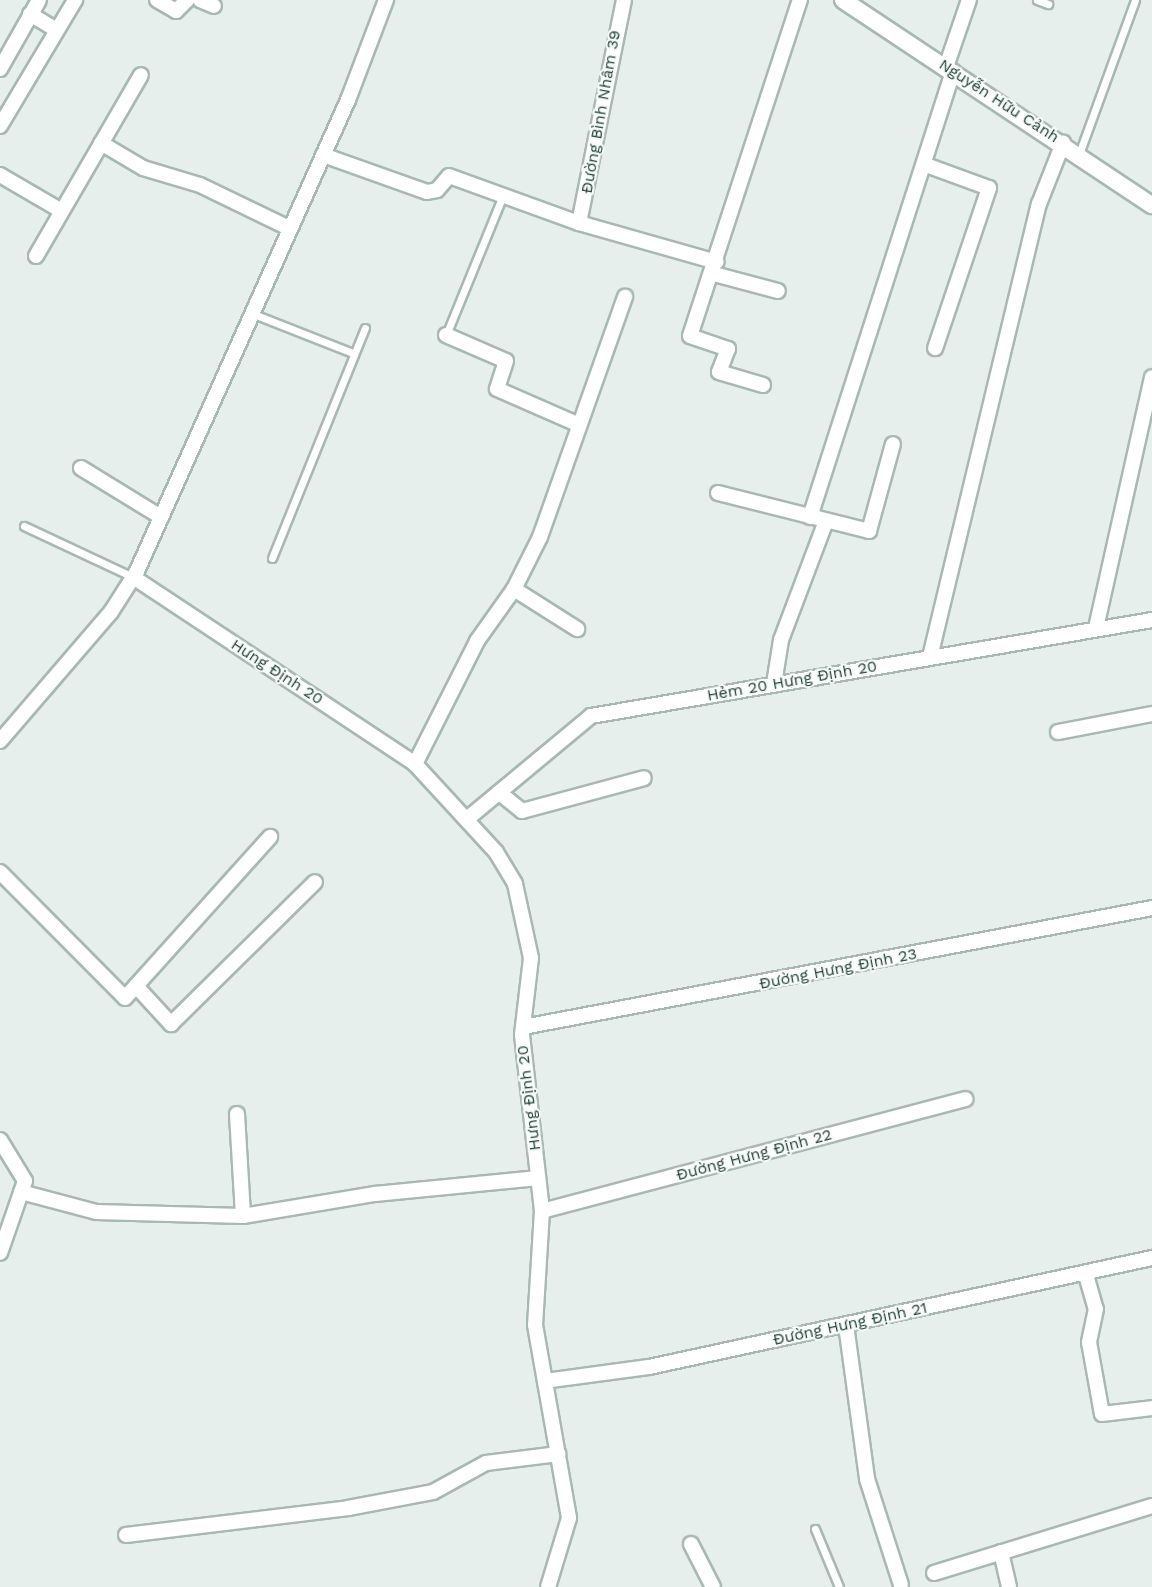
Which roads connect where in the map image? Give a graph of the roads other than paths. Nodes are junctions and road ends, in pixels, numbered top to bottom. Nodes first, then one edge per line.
1 (39, 0) edge
2 (75, 0) edge
3 (157, 0) edge
4 (187, 0) edge
5 (200, 0) edge
6 (386, 0) edge
7 (624, 0) edge
8 (800, 0) edge
9 (843, 0) edge
10 (969, 0) edge
11 (1037, 0) edge
12 (1135, 0) edge
13 (1048, 4) dead end
14 (214, 6) dead end
15 (30, 14) junction
16 (57, 30) junction
17 (0, 69) edge
18 (949, 69) junction
19 (141, 75) dead end
20 (0, 126) edge
21 (101, 143) junction
22 (1063, 143) junction
23 (1079, 154) junction
24 (323, 155) junction
25 (926, 165) junction
26 (0, 175) edge
27 (503, 195) junction
28 (1152, 205) edge
29 (60, 210) junction
30 (579, 223) junction
31 (289, 228) junction
32 (36, 256) dead end
33 (716, 268) junction
34 (778, 291) dead end
35 (626, 297) dead end
36 (251, 313) junction
37 (365, 328) dead end
38 (446, 335) joint
39 (935, 348) dead end
40 (353, 353) junction
41 (1152, 377) edge
42 (763, 385) dead end
43 (578, 424) junction
44 (893, 444) dead end
45 (81, 468) dead end
46 (718, 493) dead end
47 (810, 516) junction
48 (160, 517) junction
49 (826, 521) junction
50 (24, 526) dead end
51 (272, 558) dead end
52 (133, 577) junction
53 (514, 589) junction
54 (1152, 620) edge
55 (1096, 628) junction
56 (577, 629) dead end
57 (930, 657) junction
58 (774, 684) junction
59 (1152, 714) edge
60 (1058, 732) dead end
61 (0, 741) edge
62 (415, 764) junction
63 (644, 778) dead end
64 (501, 794) junction
65 (467, 819) junction
66 (270, 837) dead end
67 (1, 877) edge
68 (315, 882) dead end
69 (1152, 908) edge
70 (136, 986) junction
71 (523, 1027) junction
72 (965, 1099) dead end
73 (237, 1114) dead end
74 (0, 1140) edge
75 (0, 1159) edge
76 (17, 1167) junction
77 (538, 1178) junction
78 (21, 1192) junction
79 (542, 1211) junction
80 (243, 1216) junction
81 (0, 1253) edge
82 (1152, 1258) edge
83 (1086, 1275) junction
84 (846, 1325) junction
85 (545, 1381) junction
86 (1152, 1408) edge
87 (558, 1454) junction
88 (1152, 1506) edge
89 (815, 1528) dead end
90 (126, 1535) dead end
91 (691, 1544) dead end
92 (1001, 1552) junction
93 (934, 1573) dead end
94 (901, 1585) dead end
95 (548, 1587) edge
96 (713, 1587) edge
97 (838, 1587) edge
98 (1009, 1587) edge

1 - 15 street
2 - 16 street
3 - 4 street
5 - 14 street
6 - 24 street
7 - 30 street, Đường Bình Nhâm 39
8 - 33 street
9 - 18 street, Nguyễn Hữu Cảnh
10 - 18 street
11 - 13 lane
12 - 23 lane
15 - 16 street
15 - 17 street
16 - 20 street
18 - 22 street, Nguyễn Hữu Cảnh
18 - 25 street
19 - 21 street
21 - 29 street
21 - 31 street
22 - 23 street, Nguyễn Hữu Cảnh
22 - 57 street
23 - 28 street, Nguyễn Hữu Cảnh
24 - 27 street
24 - 31 street
25 - 39 street
25 - 47 street
26 - 29 street
27 - 30 street
27 - 38 lane
29 - 32 street
30 - 33 street
31 - 36 street
33 - 34 street
33 - 42 street
35 - 43 street
36 - 40 lane
36 - 48 street
37 - 40 lane
38 - 43 street
40 - 51 lane
41 - 55 street
43 - 53 street
44 - 49 street
45 - 48 street
46 - 47 street
47 - 49 street
48 - 52 street
49 - 58 street
50 - 52 lane
52 - 61 street
52 - 62 street, Hưng Định 20
53 - 56 street
53 - 62 street
54 - 55 street, Hẻm 20 Hưng Định 20
55 - 57 street, Hẻm 20 Hưng Định 20
57 - 58 street, Hẻm 20 Hưng Định 20
58 - 64 street, Hẻm 20 Hưng Định 20
59 - 60 street
62 - 65 street, Hưng Định 20
63 - 64 street
64 - 65 street, Hẻm 20 Hưng Định 20
65 - 71 street, Hưng Định 20
66 - 70 street
67 - 70 street
68 - 70 street
69 - 71 street, Đường Hưng Định 23
71 - 77 street, Hưng Định 20
72 - 79 street, Đường Hưng Định 22
73 - 80 street
74 - 76 street
75 - 76 street
76 - 78 street
77 - 79 street, Hưng Định 20
77 - 80 street
78 - 80 street
78 - 81 street
79 - 85 street, Hưng Định 20
82 - 83 street, Đường Hưng Định 21
83 - 84 street, Đường Hưng Định 21
83 - 86 street
84 - 85 street, Đường Hưng Định 21
84 - 94 street
85 - 87 street, Hưng Định 20
87 - 90 street
87 - 95 street, Hưng Định 20
88 - 92 street
89 - 97 lane
91 - 96 street
92 - 93 street
92 - 98 street

